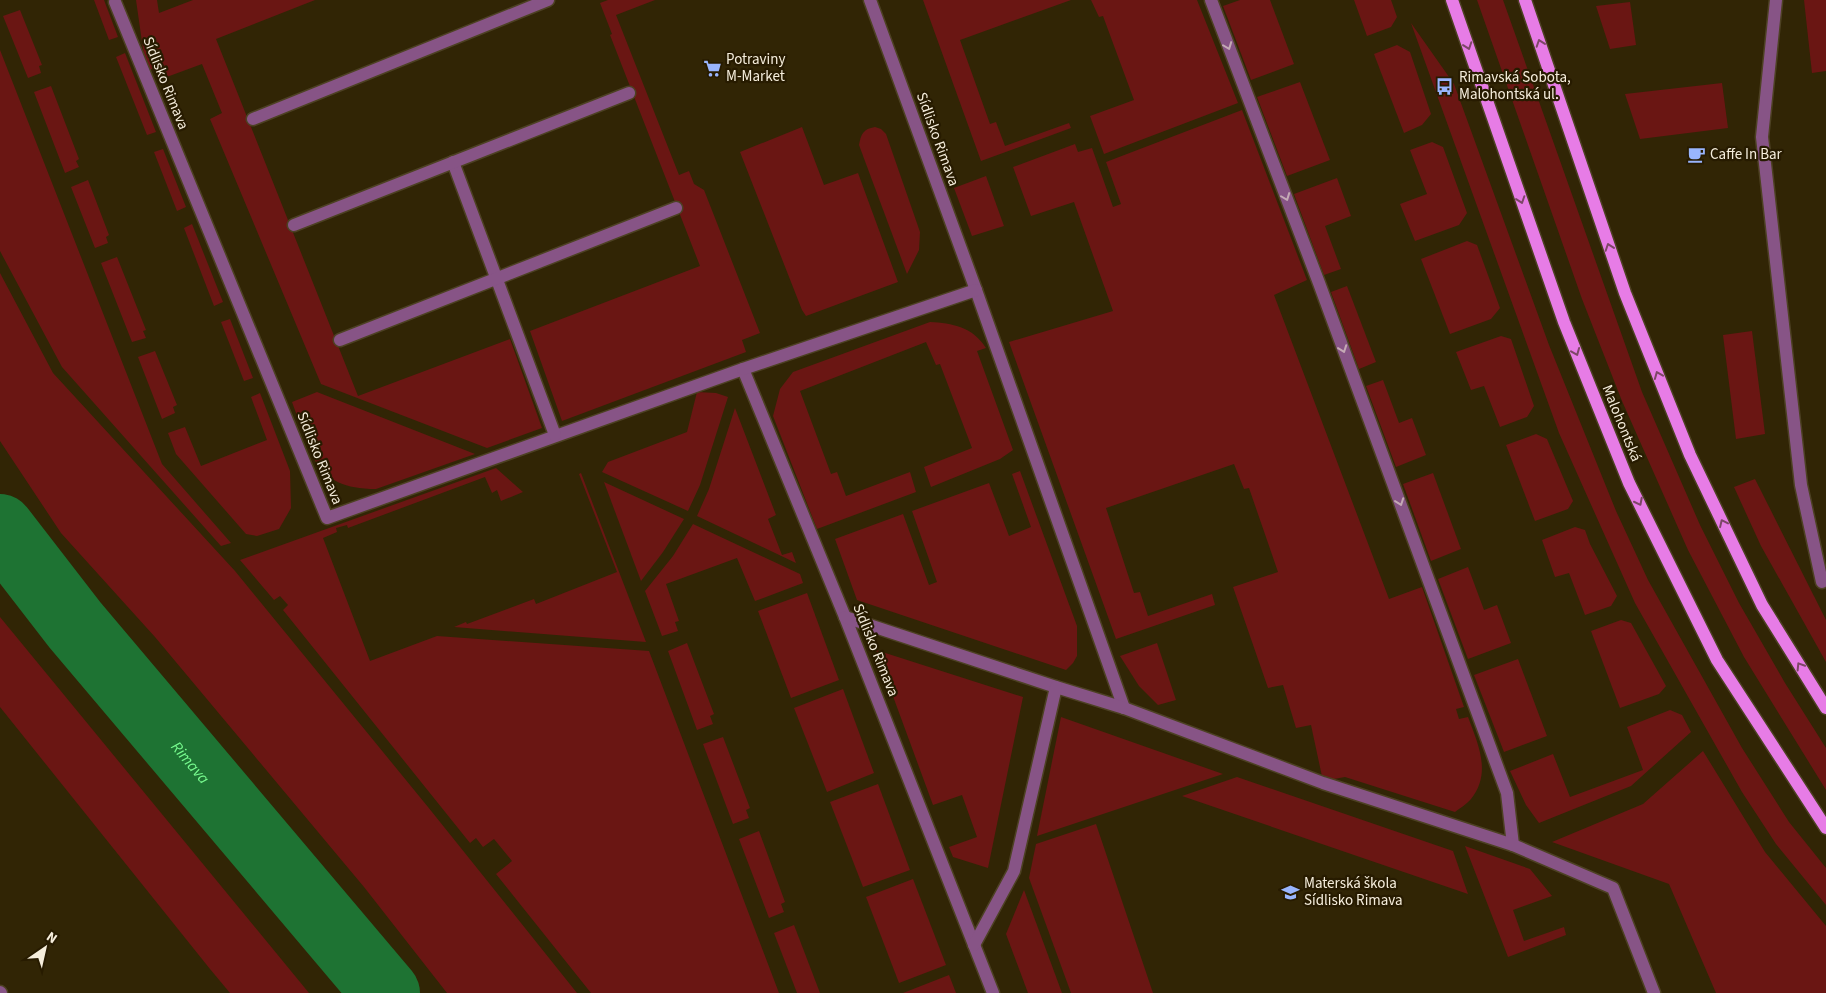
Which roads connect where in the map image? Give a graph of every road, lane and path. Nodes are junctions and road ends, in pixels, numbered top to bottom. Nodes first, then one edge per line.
1 (548, 0) edge
2 (870, 0) edge
3 (1211, 0) edge
4 (1452, 0) edge
5 (1525, 0) edge
6 (1776, 0) edge
7 (115, 2) dead end
8 (629, 93) dead end
9 (253, 119) dead end
10 (453, 162) junction
11 (676, 208) dead end
12 (294, 225) dead end
13 (496, 278) junction
14 (976, 290) junction
15 (340, 340) dead end
16 (743, 369) junction
17 (555, 435) junction
18 (1822, 582) dead end
19 (845, 616) junction
20 (1056, 687) junction
21 (1124, 708) junction
22 (1826, 708) edge
23 (1826, 828) edge
24 (1513, 845) junction
25 (974, 945) junction
26 (993, 993) edge
27 (1654, 993) edge

1 - 9 street
2 - 14 street, Sídlisko Rimava
3 -> 24 street
4 -> 23 main road, Malohontská
22 -> 5 main road
6 - 18 street
7 - 17 street, Sídlisko Rimava
8 - 10 street
10 - 12 street
10 - 13 street
11 - 13 street
13 - 15 street
13 - 17 street
14 - 16 street, Sídlisko Rimava
14 - 21 street, Sídlisko Rimava
16 - 17 street, Sídlisko Rimava
16 - 19 street, Sídlisko Rimava
19 - 20 street
19 - 25 street, Sídlisko Rimava
20 - 21 street
20 - 25 street
21 - 24 street
24 - 27 street
25 - 26 street, Sídlisko Rimava

